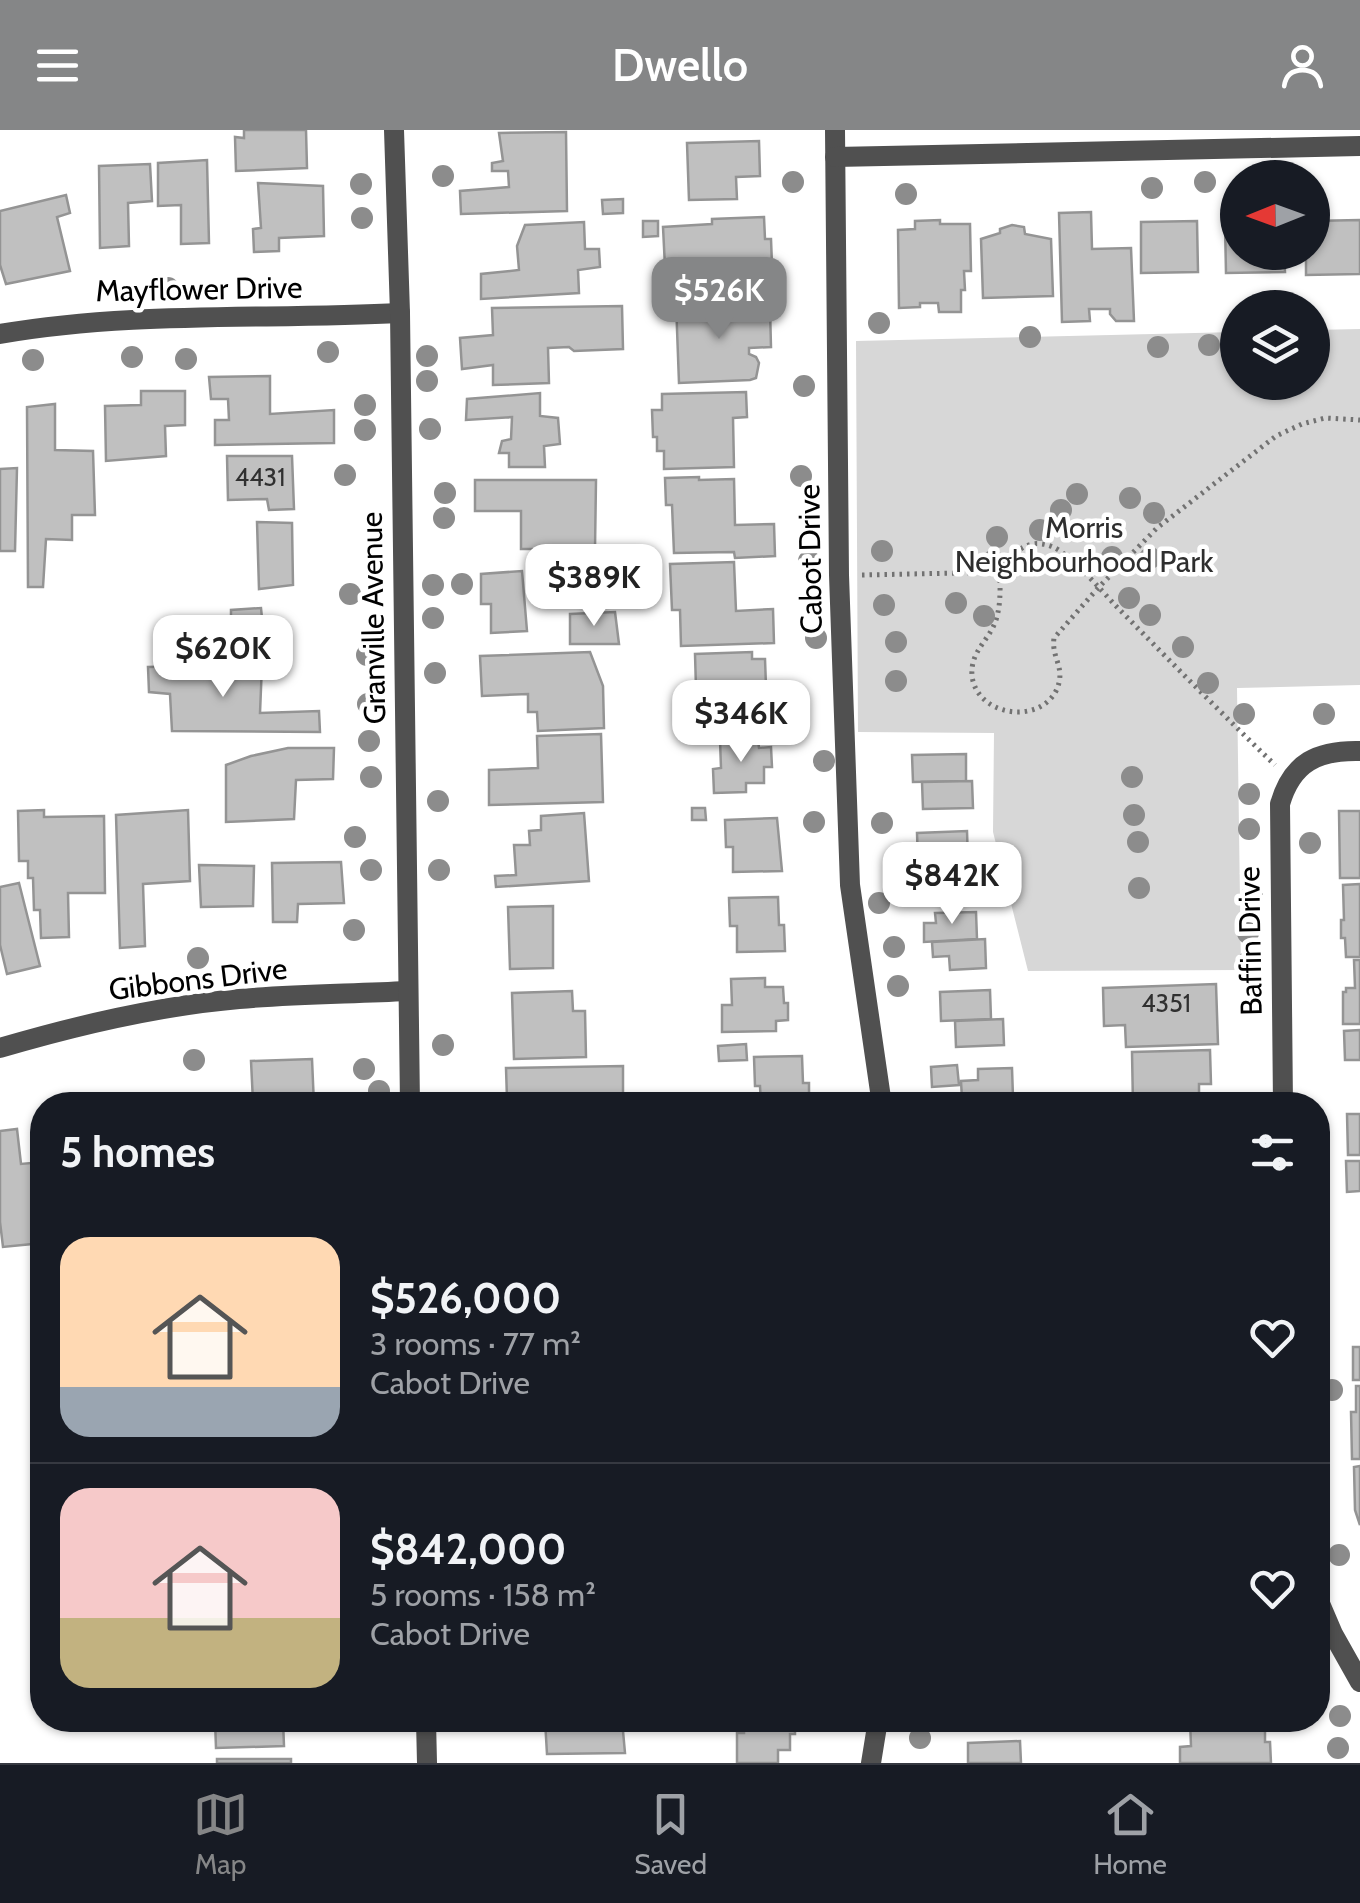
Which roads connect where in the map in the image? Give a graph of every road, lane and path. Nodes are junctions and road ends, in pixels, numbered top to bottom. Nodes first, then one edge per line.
1 (394, 130) edge
2 (835, 130) edge
3 (1360, 146) edge
4 (836, 157) junction
5 (400, 313) junction
6 (0, 334) edge
7 (1360, 420) edge
8 (1000, 573) junction
9 (840, 575) junction
10 (1098, 588) junction
11 (1360, 751) edge
12 (1289, 779) junction
13 (407, 990) junction
14 (0, 1048) edge
15 (410, 1092) edge
16 (880, 1092) edge
17 (1283, 1092) edge
18 (1330, 1629) edge
19 (1360, 1682) edge
20 (426, 1732) edge
21 (876, 1732) edge
22 (427, 1763) edge
23 (871, 1763) edge

1 - 5 street, Granville Avenue
2 - 4 street, Cabot Drive
3 - 4 street
4 - 9 street, Cabot Drive
5 - 6 street, Mayflower Drive
5 - 13 street, Granville Avenue
7 - 10 path
8 - 9 path
8 - 10 path
8 - 10 path
9 - 16 street, Cabot Drive
10 - 12 path
11 - 12 street
12 - 17 street, Baffin Drive
13 - 14 street, Gibbons Drive
13 - 15 street, Granville Avenue
18 - 19 street
20 - 22 street
21 - 23 street

